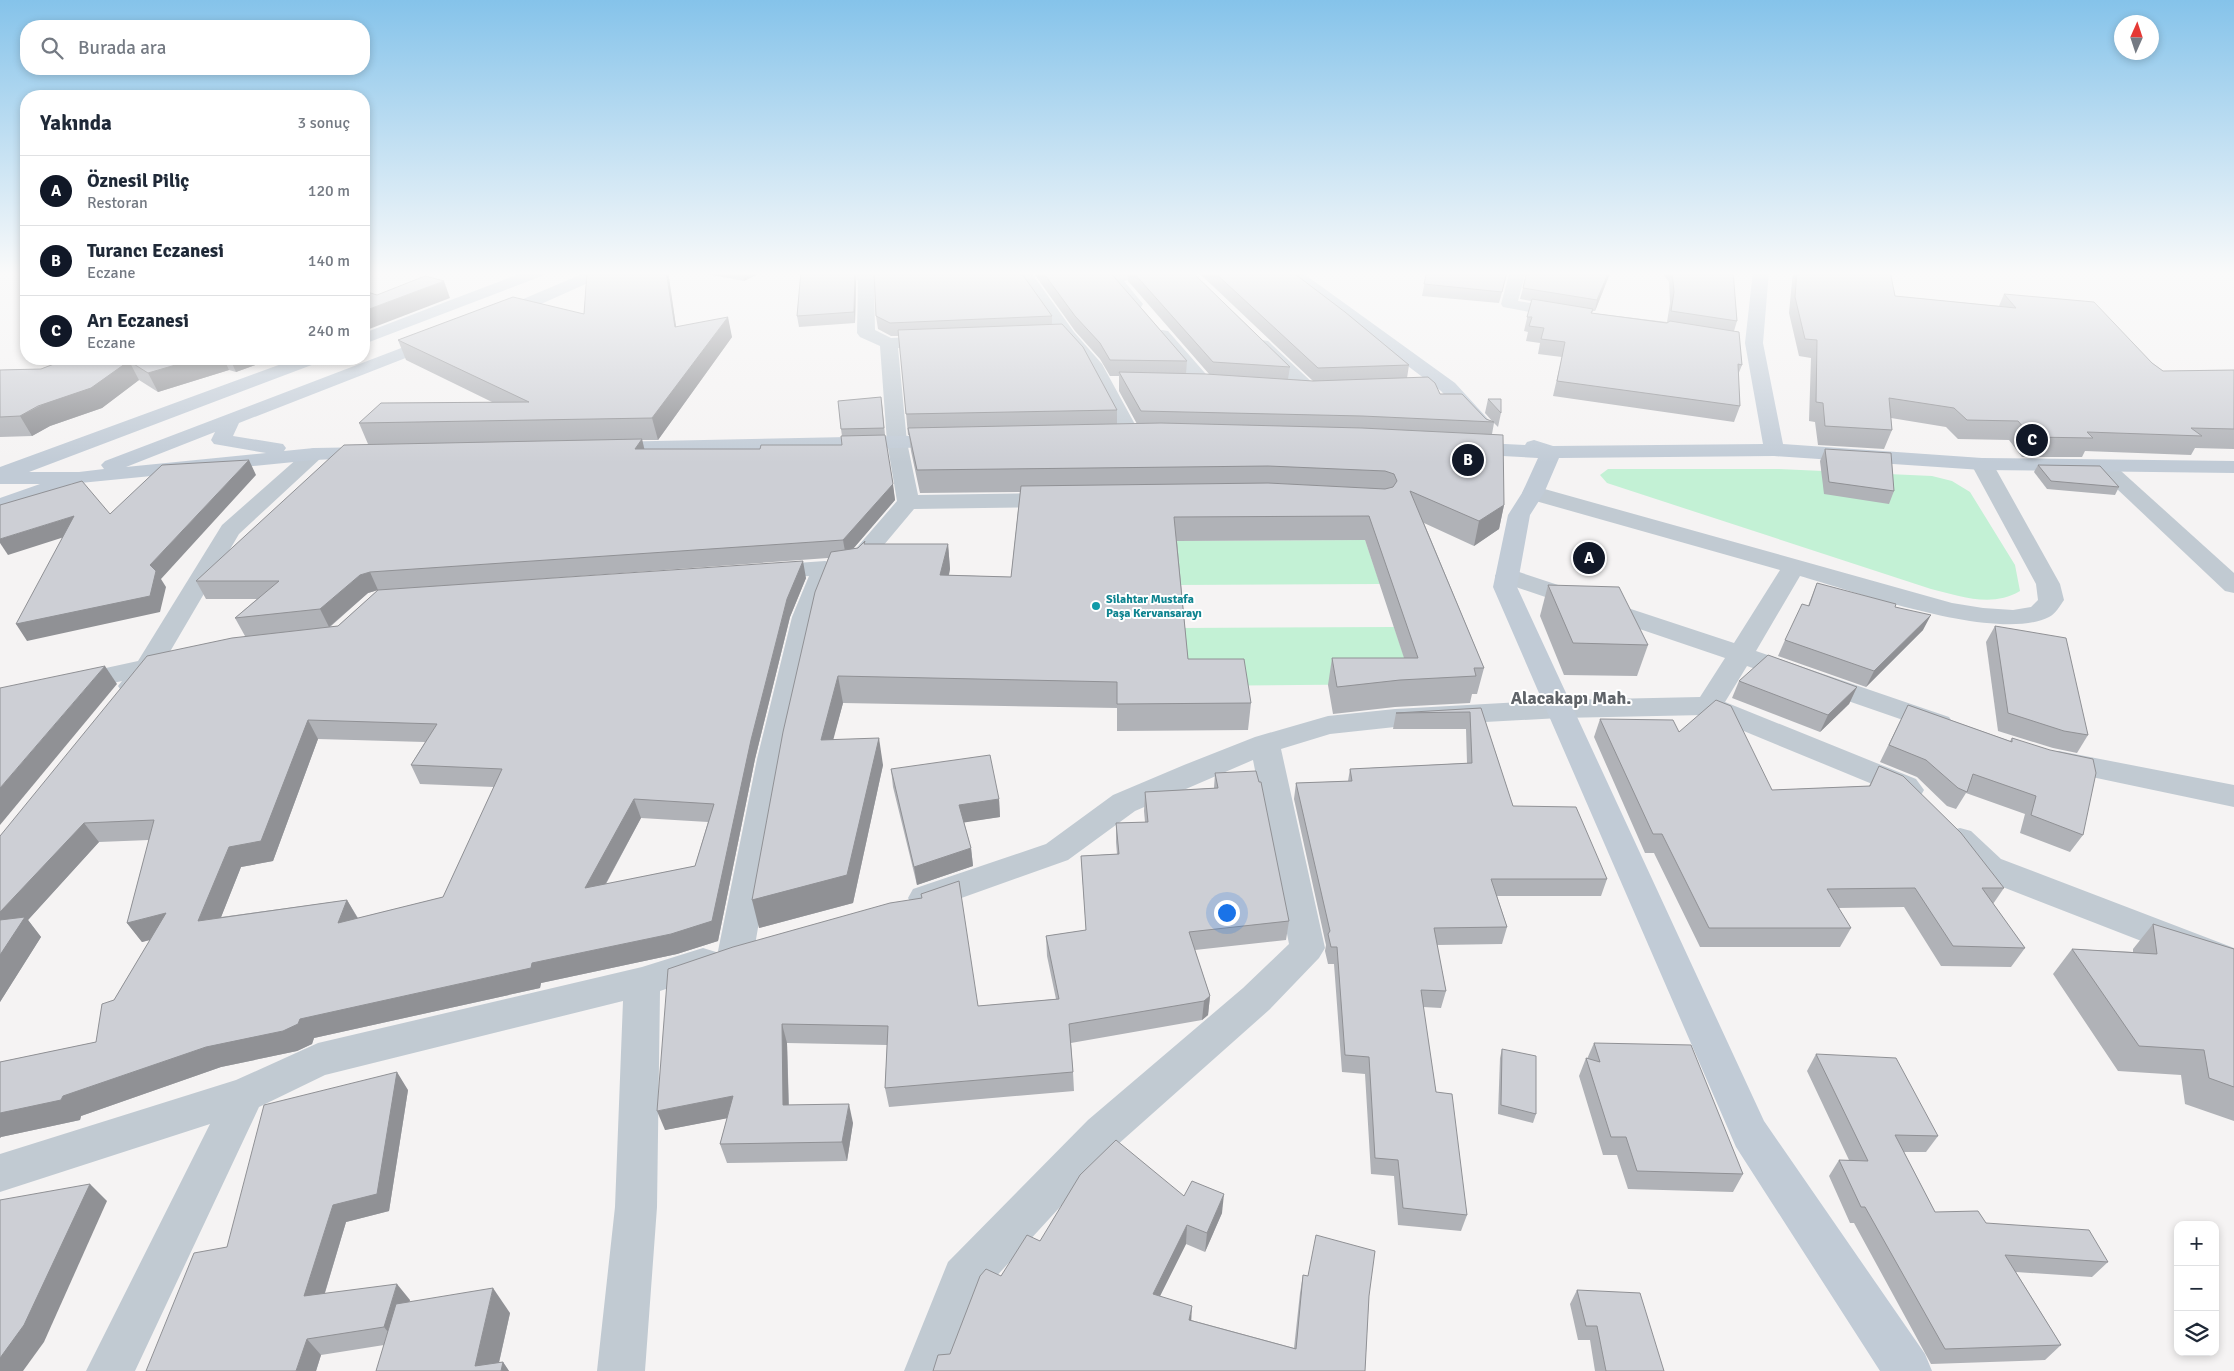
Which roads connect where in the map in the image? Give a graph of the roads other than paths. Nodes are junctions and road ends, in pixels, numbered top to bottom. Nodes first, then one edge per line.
1 (449, 335) edge
2 (871, 335) edge
3 (1162, 335) edge
4 (1251, 335) edge
5 (1376, 335) edge
6 (1755, 335) edge
7 (1068, 336) joint
8 (1048, 337) edge
9 (952, 340) edge
10 (1734, 340) edge
11 (889, 343) junction
12 (1754, 343) junction
13 (295, 365) edge
14 (1103, 383) junction
15 (1121, 384) edge
16 (1168, 384) edge
17 (1205, 385) junction
18 (1224, 386) edge
19 (1448, 387) junction
20 (1419, 388) edge
21 (1282, 390) edge
22 (1350, 390) edge
23 (1311, 392) junction
24 (231, 419) junction
25 (1132, 439) edge
26 (968, 441) edge
27 (897, 442) junction
28 (1445, 447) edge
29 (591, 449) edge
30 (1774, 450) junction
31 (1551, 452) junction
32 (393, 453) edge
33 (314, 454) junction
34 (1982, 464) junction
35 (2104, 466) junction
36 (2234, 467) edge
37 (0, 476) edge
38 (79, 478) junction
39 (1533, 493) junction
40 (1077, 500) edge
41 (908, 502) junction
42 (0, 505) edge
43 (1794, 567) junction
44 (825, 568) junction
45 (746, 573) edge
46 (1507, 576) junction
47 (2234, 586) edge
48 (1739, 655) junction
49 (176, 660) edge
50 (148, 667) junction
51 (0, 700) edge
52 (117, 705) edge
53 (1709, 706) junction
54 (1560, 709) junction
55 (1966, 732) edge
56 (1265, 744) junction
57 (2030, 753) edge
58 (2234, 796) edge
59 (894, 908) edge
60 (773, 941) edge
61 (736, 951) junction
62 (2234, 963) edge
63 (642, 982) junction
64 (245, 1095) junction
65 (0, 1172) edge
66 (110, 1371) edge
67 (622, 1371) edge
68 (928, 1371) edge
69 (1908, 1371) edge

1 - 24 street
2 - 11 street
3 - 17 street
4 - 23 street
5 - 19 street
6 - 12 street
7 - 8 street
7 - 14 street
9 - 11 street
10 - 12 street
11 - 27 street
12 - 30 street
13 - 37 street
14 - 15 street
14 - 25 street
16 - 17 street
17 - 18 street
19 - 20 street
19 - 31 street
21 - 23 street
22 - 23 street
24 - 33 street
24 - 38 street
26 - 27 street
27 - 29 street
27 - 41 street
28 - 31 street
30 - 31 street
30 - 34 street
31 - 39 street
32 - 33 street
33 - 38 street
33 - 50 street
34 - 35 street
34 - 43 street
35 - 36 street
35 - 47 street
37 - 38 street
38 - 42 street
39 - 43 street
39 - 46 street
40 - 41 street
41 - 44 street
43 - 48 street
44 - 45 street
44 - 61 street
46 - 48 street
46 - 54 street
48 - 53 street
48 - 55 street
49 - 50 street
50 - 51 street
50 - 52 street
53 - 54 street
53 - 62 street
54 - 56 street
54 - 69 street
56 - 59 street
56 - 68 street
57 - 58 street
60 - 61 street
61 - 63 street
63 - 64 street
63 - 67 street
64 - 65 street
64 - 66 street

